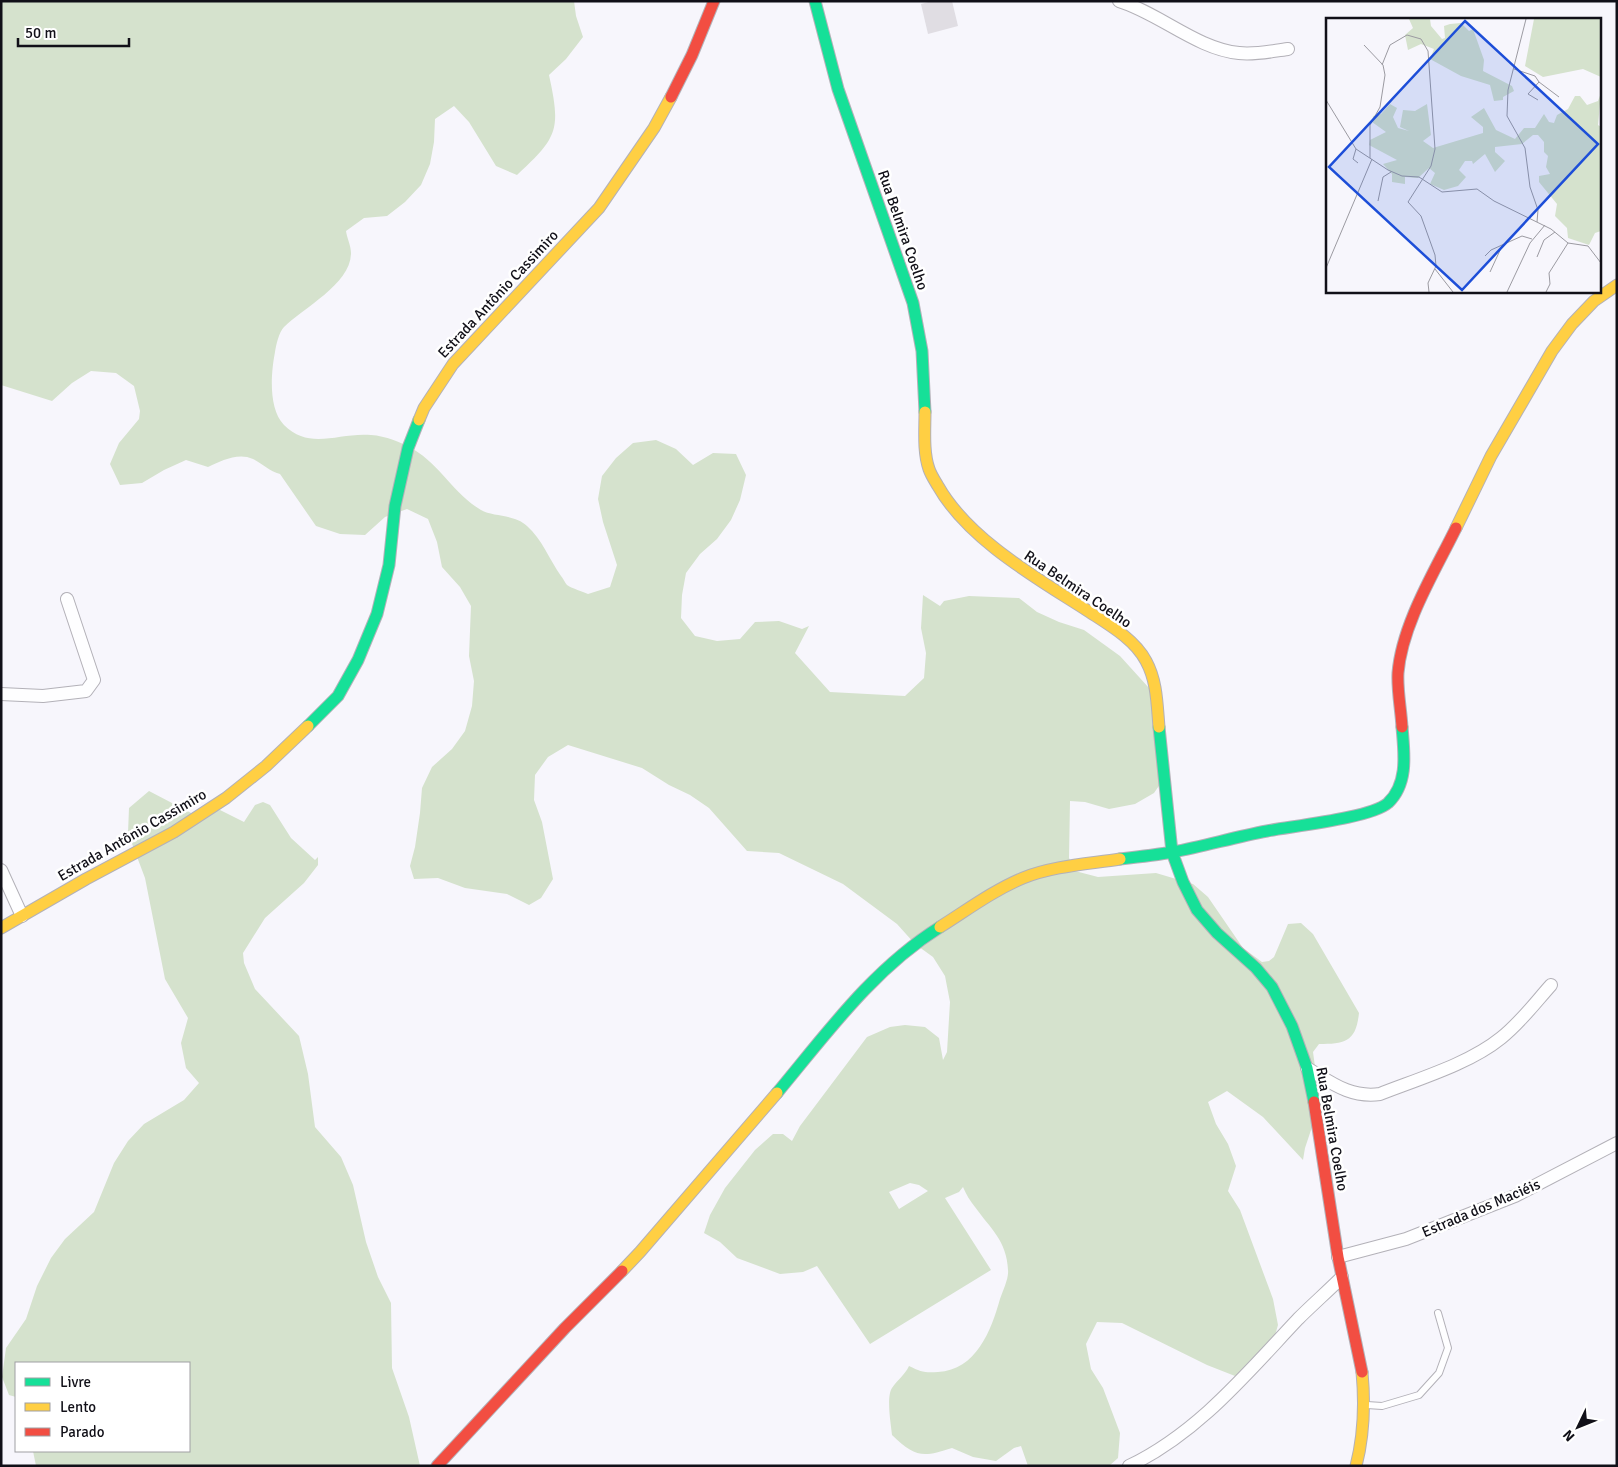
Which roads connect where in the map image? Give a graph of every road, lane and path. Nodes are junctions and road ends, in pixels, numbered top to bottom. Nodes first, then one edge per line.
1 (714, 1) edge
2 (815, 1) edge
3 (1124, 2) edge
4 (1288, 49) dead end
5 (1617, 285) edge
6 (67, 598) dead end
7 (1, 694) edge
8 (1172, 852) junction
9 (1, 870) edge
10 (22, 916) junction
11 (1, 928) edge
12 (1551, 985) dead end
13 (1307, 1068) junction
14 (1617, 1143) edge
15 (1338, 1257) junction
16 (1342, 1277) junction
17 (1438, 1313) dead end
18 (1365, 1405) junction
19 (437, 1466) edge
20 (1129, 1466) edge
21 (1356, 1466) edge

1 - 10 street, Estrada Antônio Cassimiro
2 - 8 street, Rua Belmira Coelho
3 - 4 street
5 - 8 street
6 - 7 street
8 - 13 street, Rua Belmira Coelho
8 - 19 street
9 - 10 street
10 - 11 street, Estrada Antônio Cassimiro
12 - 13 street
13 - 15 street, Rua Belmira Coelho
14 - 15 street, Estrada dos Maciéis
15 - 16 street, Rua Belmira Coelho
16 - 18 street, Rua Belmira Coelho
16 - 20 street
17 - 18 lane
18 - 21 street, Rua Belmira Coelho

